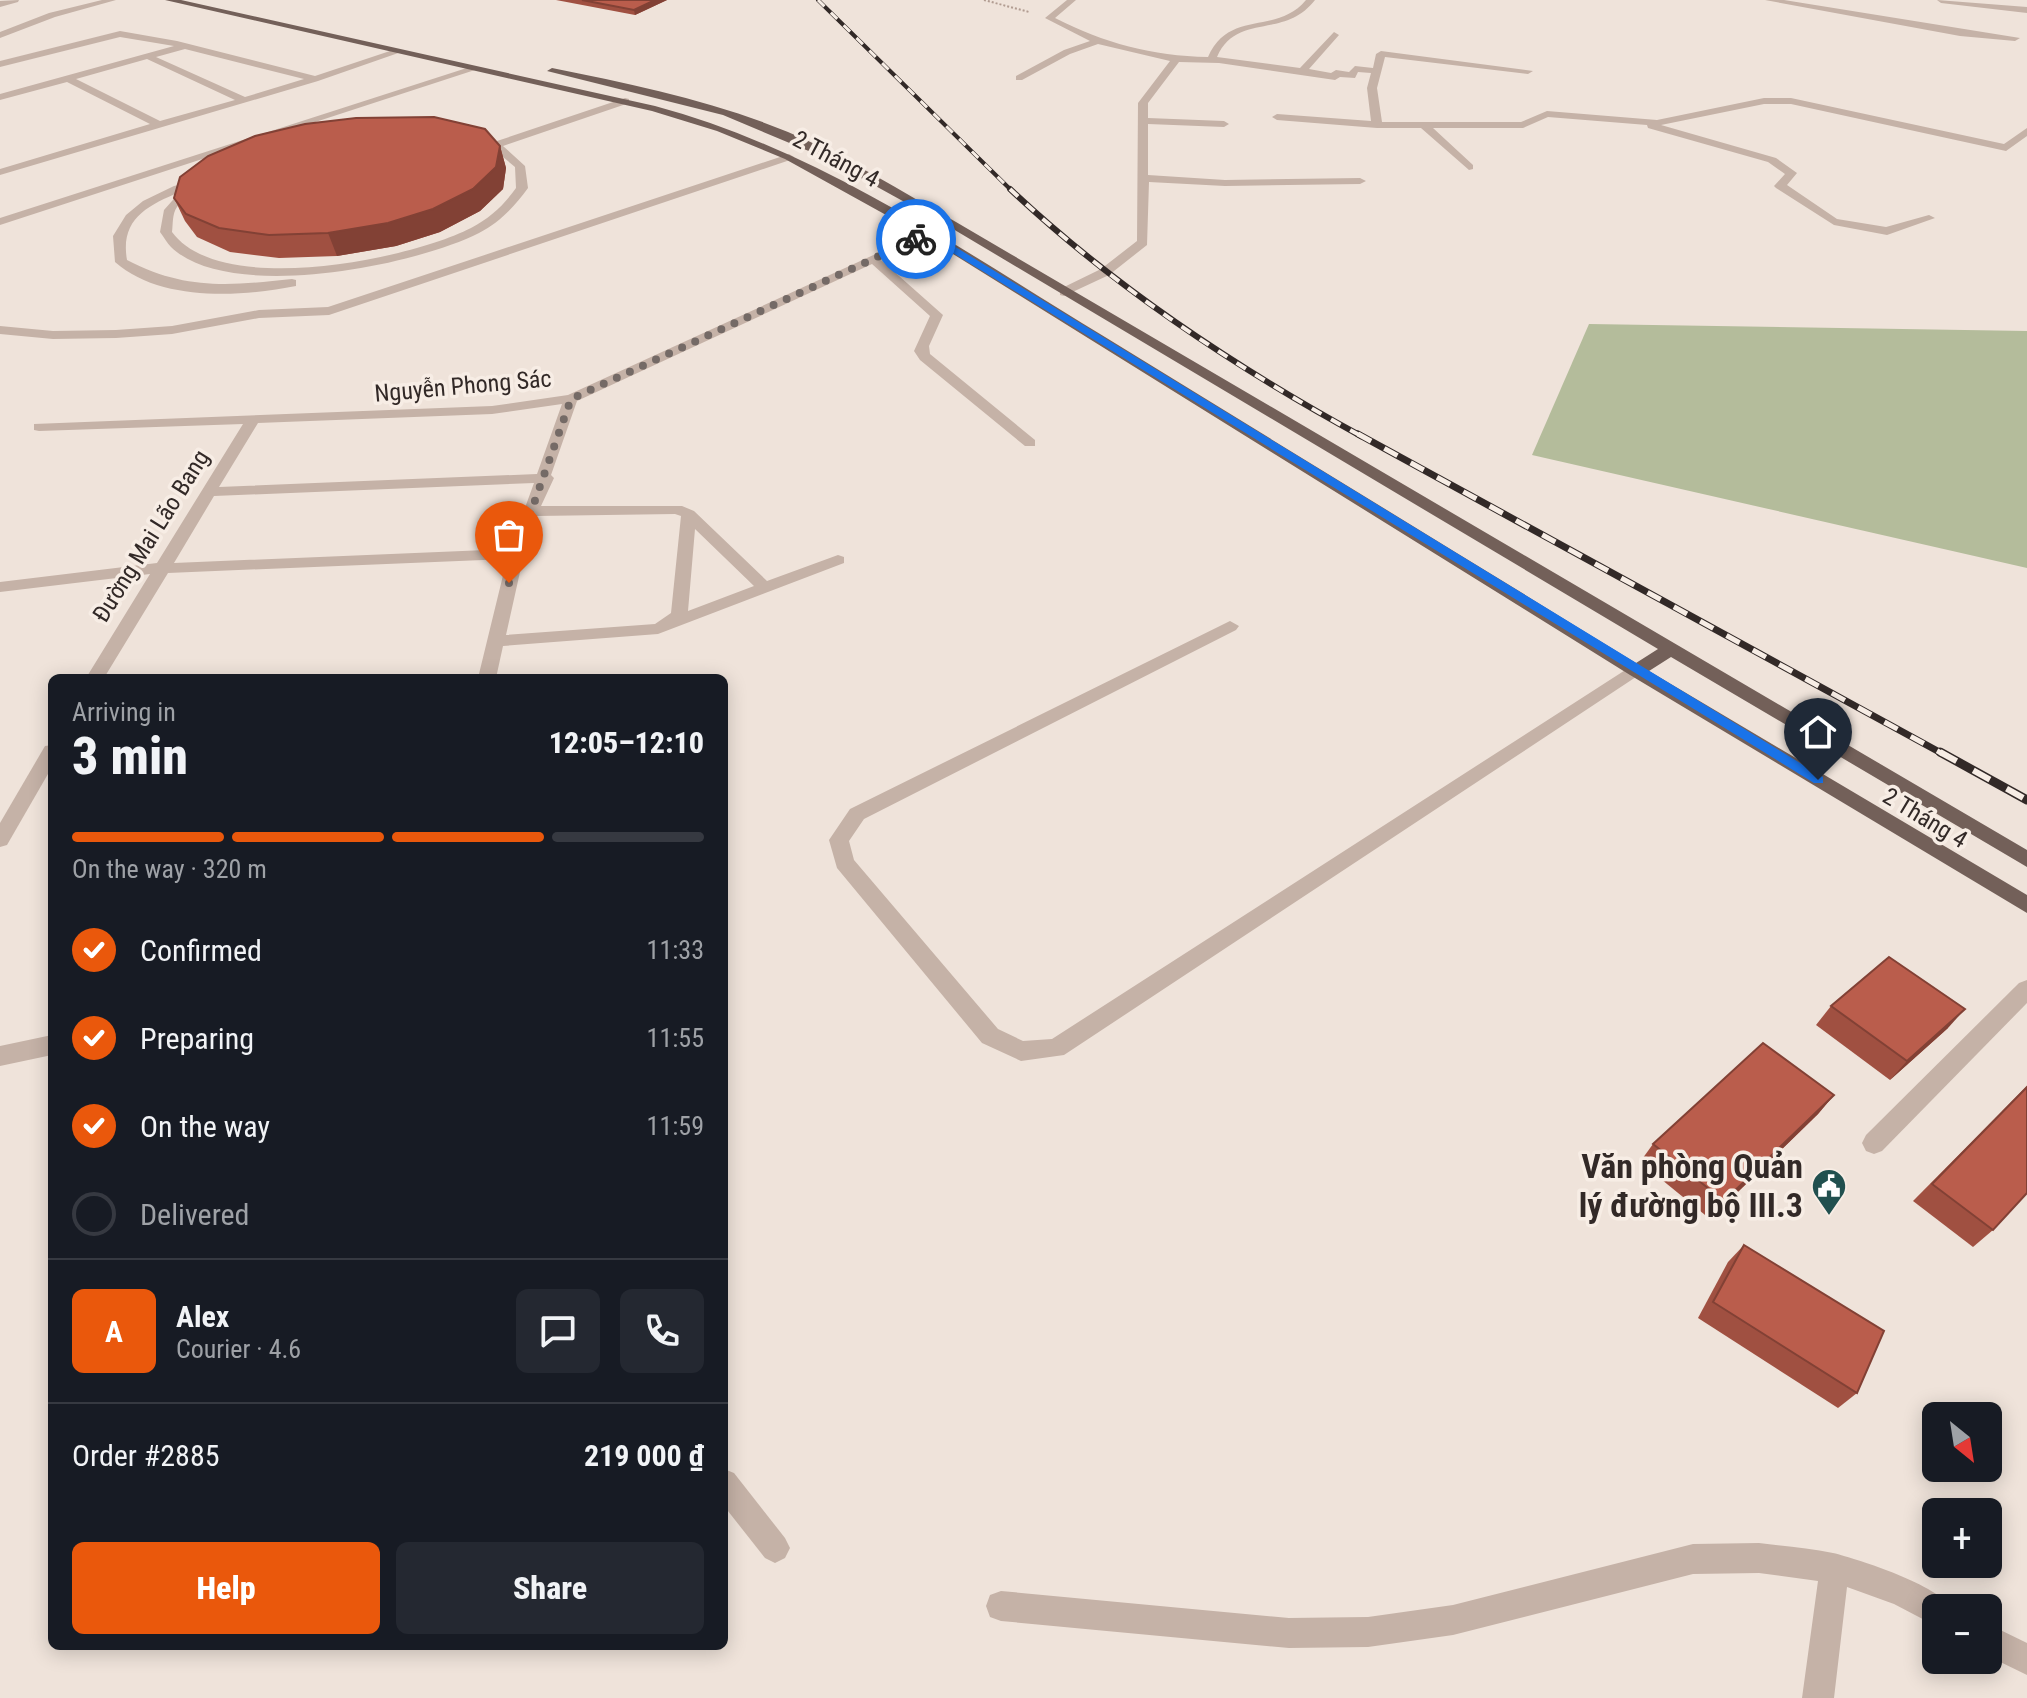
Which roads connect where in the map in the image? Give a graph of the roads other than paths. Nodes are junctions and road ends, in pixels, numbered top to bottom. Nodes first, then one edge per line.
1 (15, 0) edge
2 (112, 0) edge
3 (169, 0) edge
4 (223, 0) edge
5 (1072, 0) edge
6 (1311, 0) edge
7 (1769, 0) edge
8 (1941, 0) edge
9 (0, 4) edge
10 (2027, 10) edge
11 (0, 35) edge
12 (1334, 35) dead end
13 (2015, 38) dead end
14 (1100, 40) junction
15 (185, 46) junction
16 (399, 51) junction
17 (147, 56) junction
18 (1176, 59) junction
19 (1211, 60) junction
20 (0, 64) edge
21 (476, 68) junction
22 (1302, 71) junction
23 (1376, 71) junction
24 (1528, 71) dead end
25 (1019, 78) dead end
26 (69, 79) junction
27 (315, 79) junction
28 (650, 91) junction
29 (0, 97) edge
30 (244, 100) junction
31 (625, 101) junction
32 (1277, 117) dead end
33 (1143, 121) junction
34 (1640, 123) junction
35 (1224, 124) dead end
36 (1423, 124) junction
37 (159, 125) junction
38 (1377, 125) junction
39 (2027, 131) edge
40 (495, 145) junction
41 (815, 148) junction
42 (789, 157) junction
43 (1469, 167) dead end
44 (0, 172) edge
45 (1144, 178) junction
46 (1360, 181) dead end
47 (196, 183) junction
48 (1929, 218) dead end
49 (0, 222) edge
50 (952, 224) junction
51 (928, 234) junction
52 (401, 258) junction
53 (873, 259) junction
54 (1064, 292) junction
55 (0, 330) edge
56 (571, 399) junction
57 (252, 421) junction
58 (39, 427) dead end
59 (1030, 443) dead end
60 (1364, 469) junction
61 (546, 478) junction
62 (1333, 484) junction
63 (208, 492) junction
64 (533, 511) junction
65 (689, 514) junction
66 (516, 554) junction
67 (838, 560) dead end
68 (160, 568) junction
69 (0, 587) edge
70 (765, 588) junction
71 (672, 623) junction
72 (1230, 626) dead end
73 (495, 641) junction
74 (1670, 649) junction
75 (1636, 671) junction
76 (97, 674) edge
77 (488, 674) edge
78 (48, 758) edge
79 (0, 840) edge
80 (2027, 859) edge
81 (2027, 905) edge
82 (2027, 989) edge
83 (48, 1046) edge
84 (0, 1056) edge
85 (1874, 1143) dead end
86 (728, 1488) edge
87 (775, 1548) dead end
88 (1834, 1568) junction
89 (1922, 1603) edge
90 (1001, 1606) dead end
91 (2002, 1647) edge
92 (2027, 1660) edge
93 (1818, 1698) edge

1 - 9 street
2 - 11 street
3 - 16 main road, 2 Tháng 4
4 - 28 main road, 2 Tháng 4
5 - 14 street
6 - 19 street
7 - 13 street
8 - 10 street
12 - 22 street
14 - 18 street
14 - 25 street
15 - 17 street
15 - 20 street
15 - 27 street
16 - 21 main road, 2 Tháng 4
16 - 27 street
17 - 26 street
17 - 30 street
18 - 19 street
18 - 33 street
19 - 22 street
21 - 31 main road, 2 Tháng 4
21 - 49 street
22 - 23 street
23 - 24 street
23 - 38 street
26 - 29 street
26 - 37 street
27 - 30 street
28 - 31 main road
28 - 41 main road, 2 Tháng 4
30 - 37 street
31 - 40 street
31 - 42 main road, 2 Tháng 4
32 - 38 street
33 - 35 street
33 - 45 street
34 - 36 street
34 - 39 street
34 - 48 street
36 - 38 street
36 - 43 street
37 - 44 street
40 - 47 street
40 - 52 street
41 - 42 main road
41 - 50 main road, 2 Tháng 4
42 - 51 main road, 2 Tháng 4
42 - 55 street
45 - 46 street
45 - 54 street
47 - 52 street
47 - 52 street
50 - 51 main road
50 - 54 main road, 2 Tháng 4
51 - 53 street, Nguyễn Phong Sác
51 - 62 main road, 2 Tháng 4
53 - 56 street, Nguyễn Phong Sác
53 - 59 street
54 - 60 main road, 2 Tháng 4
56 - 57 street, Nguyễn Phong Sác
56 - 61 street
57 - 58 street, Nguyễn Phong Sác
57 - 63 street, Đường Mai Lão Bang
60 - 62 main road
60 - 74 main road, 2 Tháng 4
61 - 63 street
61 - 64 street
62 - 75 main road, 2 Tháng 4
63 - 68 street, Đường Mai Lão Bang
64 - 65 street
64 - 66 street
65 - 70 street
65 - 71 street
66 - 68 street
66 - 73 street
67 - 70 street
68 - 69 street
68 - 76 street, Đường Mai Lão Bang
70 - 71 street
71 - 73 street
72 - 75 street
73 - 77 street
74 - 75 main road
74 - 80 main road, 2 Tháng 4
75 - 81 main road, 2 Tháng 4
78 - 79 street
82 - 85 street
83 - 84 street
86 - 87 street
88 - 89 street
88 - 90 street
88 - 93 street
91 - 92 street

